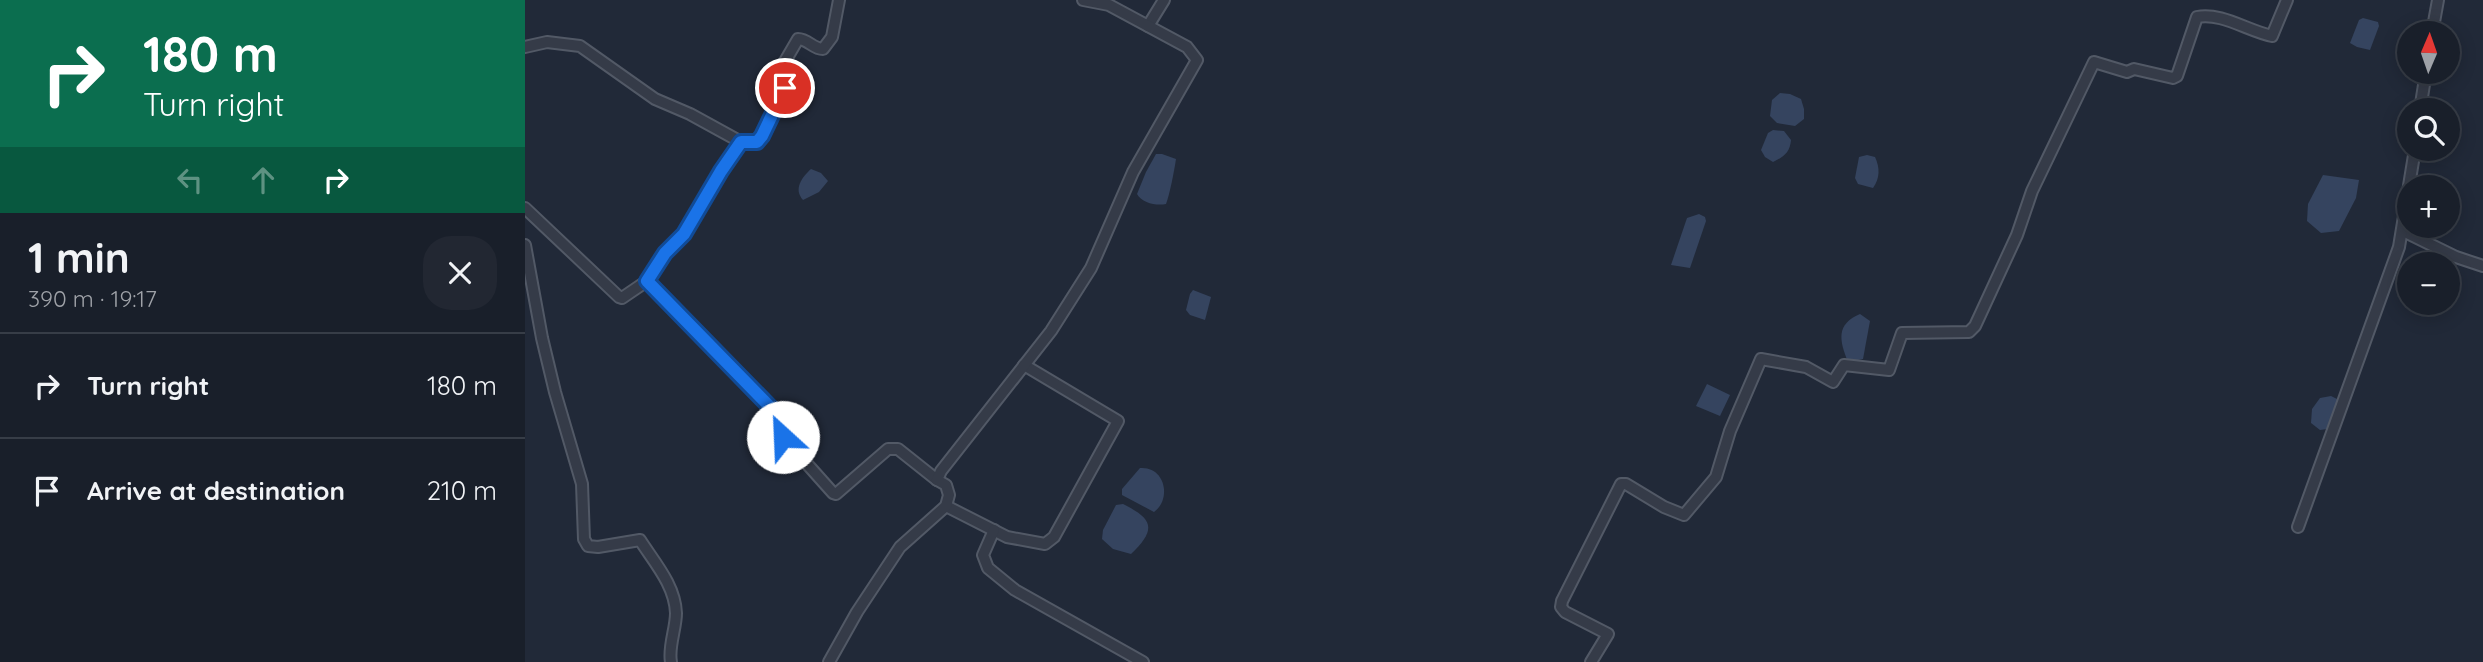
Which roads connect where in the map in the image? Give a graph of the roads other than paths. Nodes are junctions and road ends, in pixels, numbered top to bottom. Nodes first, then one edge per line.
1 (839, 0) edge
2 (1083, 0) edge
3 (1164, 0) edge
4 (2287, 0) edge
5 (2438, 0) edge
6 (2434, 21) edge
7 (1148, 26) junction
8 (525, 47) edge
9 (741, 142) junction
10 (525, 208) edge
11 (2401, 238) edge
12 (2416, 238) edge
13 (525, 245) edge
14 (2483, 266) edge
15 (647, 281) junction
16 (1024, 365) junction
17 (937, 480) junction
18 (946, 506) junction
19 (2298, 527) dead end
20 (994, 530) junction
21 (671, 662) edge
22 (829, 662) edge
23 (1143, 662) edge
24 (1591, 662) edge

1 - 9 street
2 - 7 street
3 - 7 street
4 - 24 street
5 - 6 street
7 - 16 street
8 - 9 street
9 - 15 street
10 - 15 street
11 - 19 street
12 - 14 street
13 - 21 street
15 - 17 street
16 - 17 street
16 - 20 street
17 - 18 street
18 - 20 street
18 - 22 street
20 - 23 street

